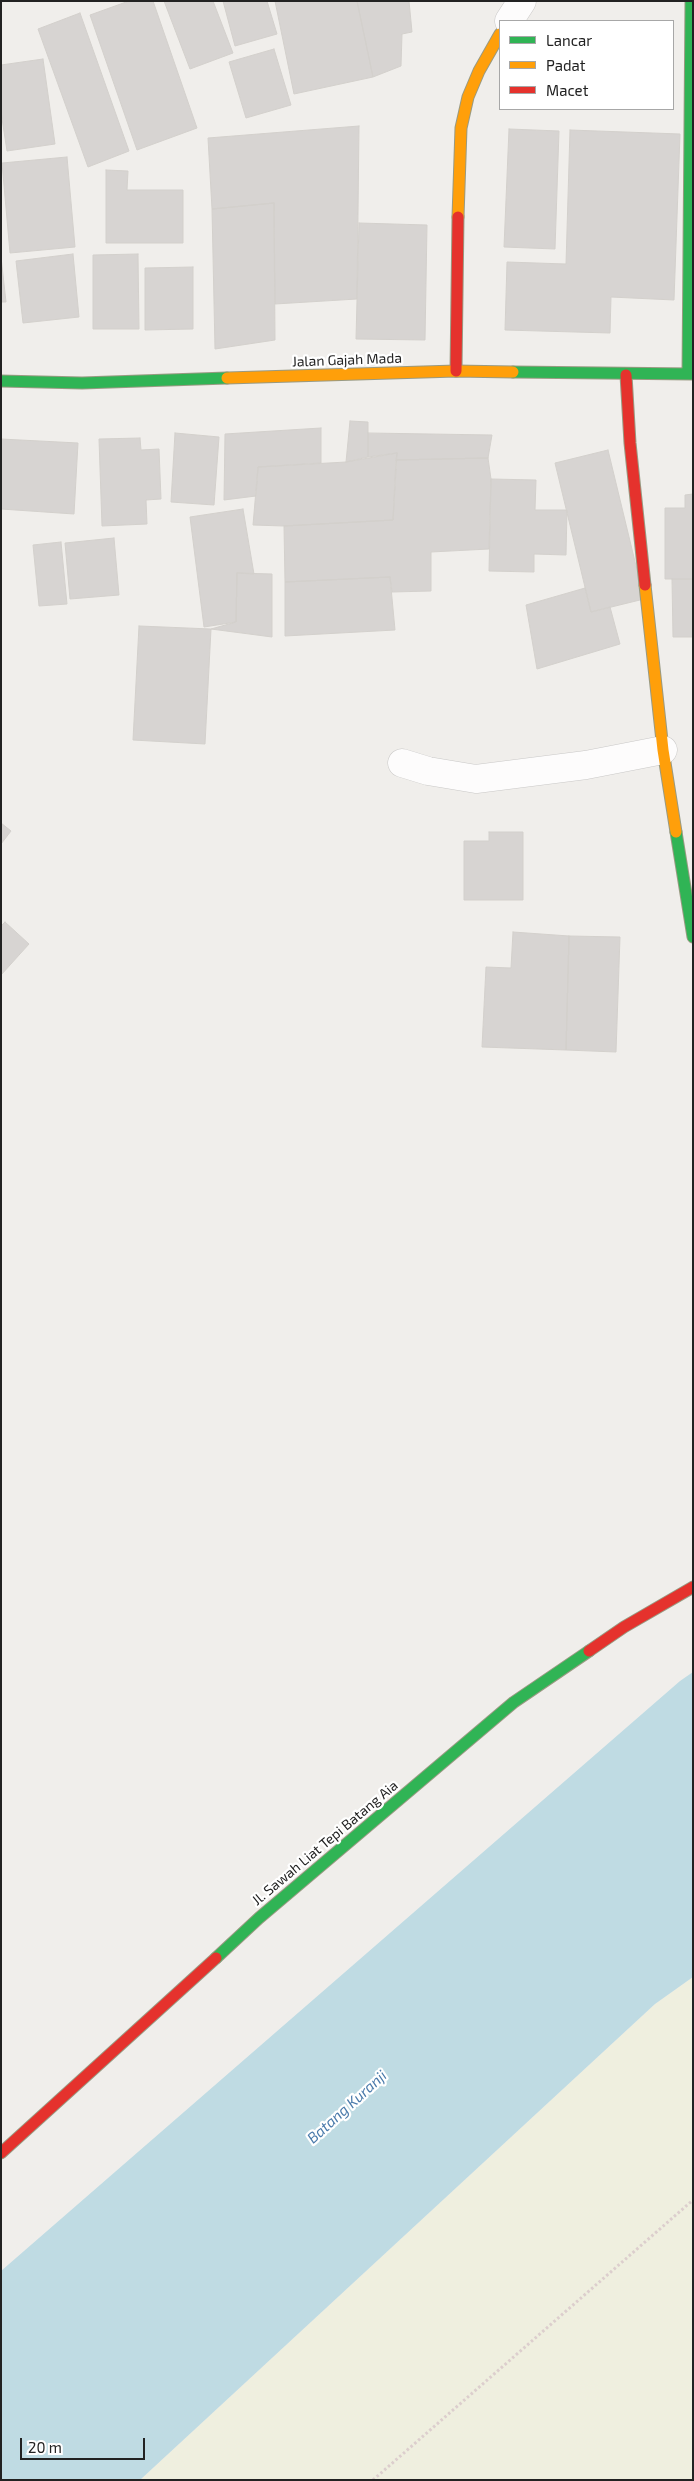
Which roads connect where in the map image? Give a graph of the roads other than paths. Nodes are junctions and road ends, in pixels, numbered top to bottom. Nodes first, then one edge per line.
1 (522, 1) edge
2 (691, 1) edge
3 (510, 20) edge
4 (499, 36) edge
5 (456, 371) junction
6 (690, 374) edge
7 (626, 375) junction
8 (1, 381) edge
9 (663, 750) junction
10 (402, 763) dead end
11 (693, 937) edge
12 (693, 1587) edge
13 (1, 2153) edge

1 - 3 street
2 - 6 street
4 - 5 street
5 - 7 street, Jalan Gajah Mada
5 - 8 street, Jalan Gajah Mada
6 - 7 street, Jalan Gajah Mada
7 - 9 street
9 - 10 street
9 - 11 street
12 - 13 street, Jl. Sawah Liat Tepi Batang Aia

